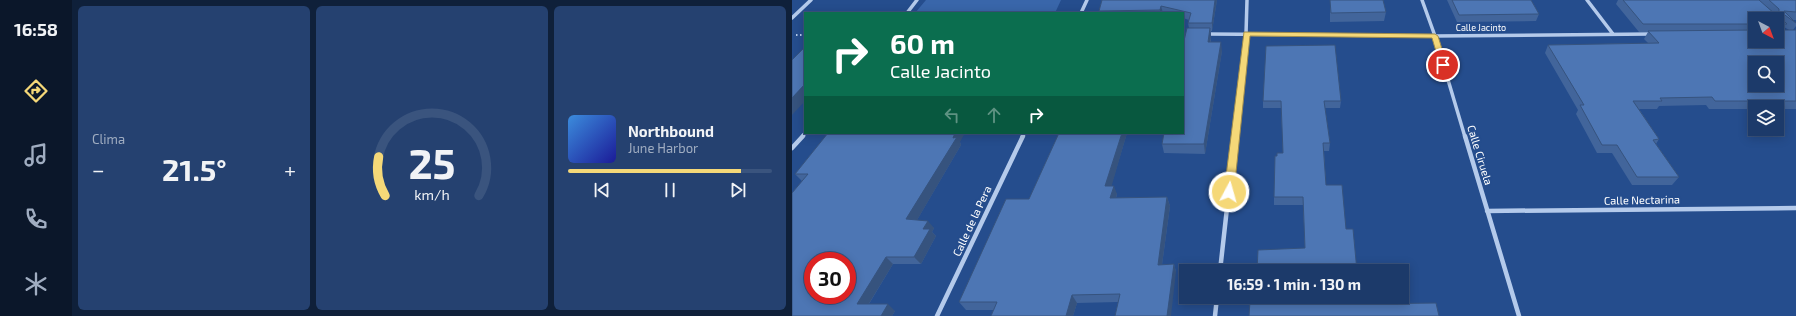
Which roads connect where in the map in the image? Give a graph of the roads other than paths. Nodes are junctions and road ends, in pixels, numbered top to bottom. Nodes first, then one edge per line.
1 (811, 0) edge
2 (917, 0) edge
3 (1087, 0) edge
4 (1247, 0) edge
5 (1422, 0) edge
6 (1587, 0) edge
7 (908, 12) edge
8 (1081, 12) edge
9 (792, 18) edge
10 (1199, 34) edge
11 (1246, 34) junction
12 (1613, 34) junction
13 (1652, 34) edge
14 (1435, 36) junction
15 (804, 134) edge
16 (1024, 134) edge
17 (792, 148) edge
18 (1796, 208) edge
19 (1487, 211) junction
20 (1221, 264) edge
21 (1216, 304) edge
22 (937, 316) edge
23 (1215, 316) edge
24 (1519, 316) edge

1 - 9 street
2 - 7 street
3 - 8 street
4 - 11 street
5 - 14 street, Calle Ciruela
6 - 12 street
10 - 11 street, Calle Jacinto
11 - 14 street, Calle Jacinto
11 - 20 street
12 - 13 street, Calle Jacinto
12 - 14 street, Calle Jacinto
14 - 19 street, Calle Ciruela
15 - 17 street
16 - 22 street, Calle de la Pera
18 - 19 street, Calle Nectarina
19 - 24 street, Calle Ciruela
21 - 23 street

